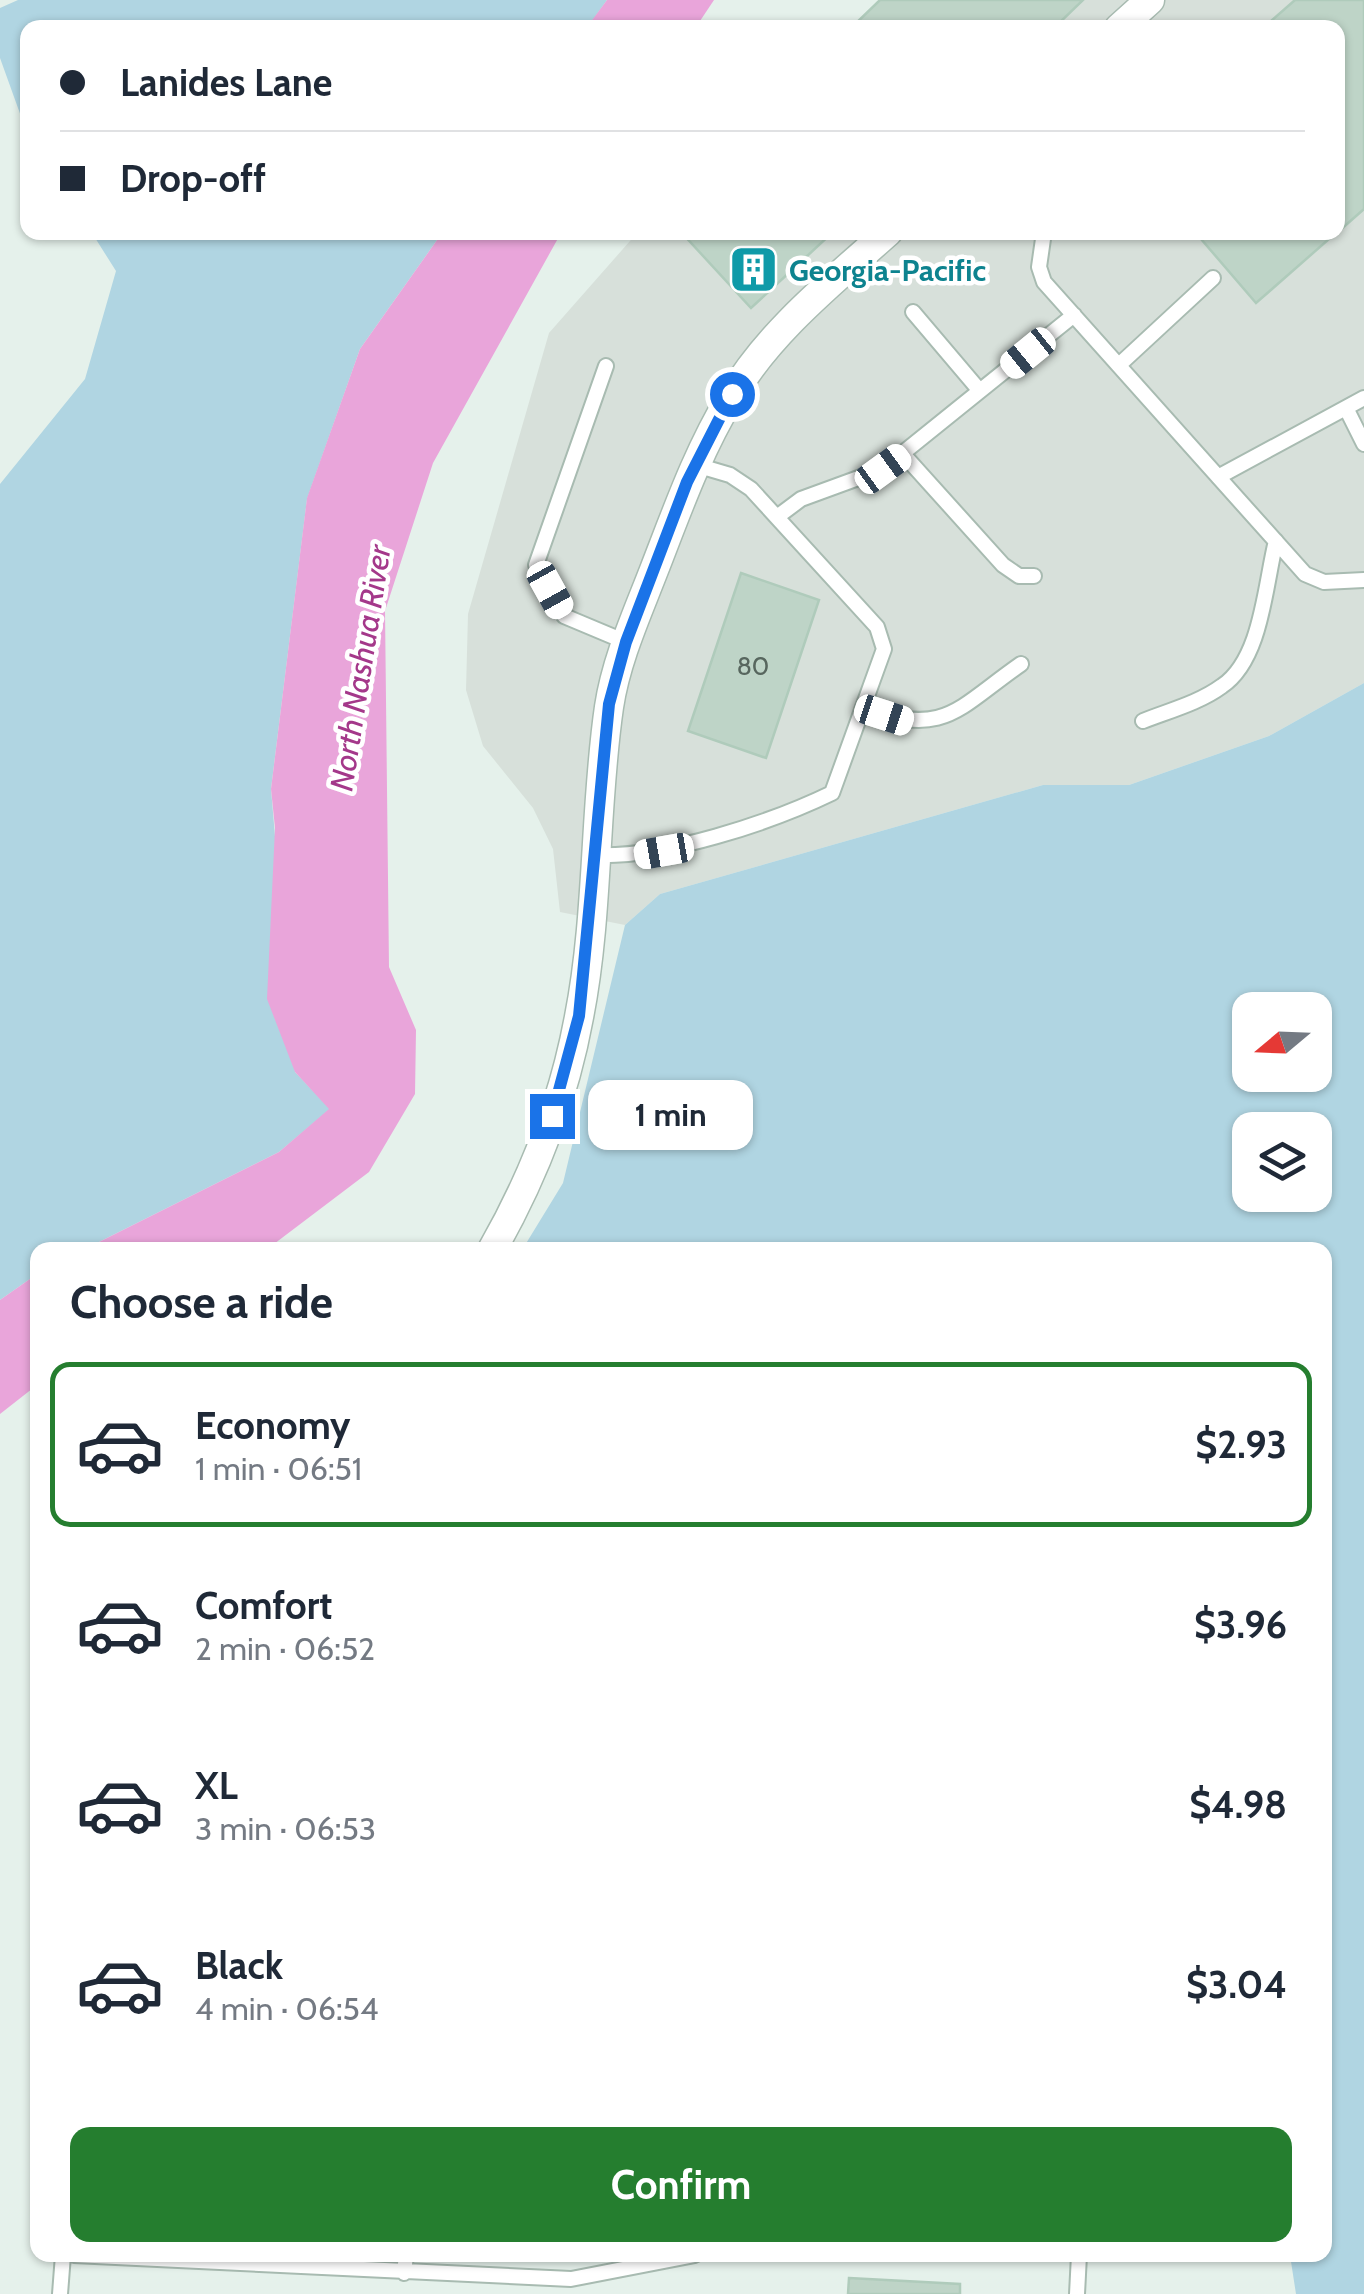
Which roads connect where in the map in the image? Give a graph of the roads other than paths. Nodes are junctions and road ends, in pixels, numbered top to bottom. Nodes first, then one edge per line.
1 (1150, 0) edge
2 (1127, 20) edge
3 (879, 240) edge
4 (1043, 240) edge
5 (1212, 278) dead end
6 (913, 312) dead end
7 (1074, 315) junction
8 (606, 366) dead end
9 (1119, 366) junction
10 (980, 391) junction
11 (1364, 398) edge
12 (1346, 408) junction
13 (1364, 444) edge
14 (903, 454) junction
15 (696, 465) junction
16 (1218, 477) junction
17 (777, 517) junction
18 (1276, 541) junction
19 (1034, 576) dead end
20 (1364, 580) edge
21 (626, 642) junction
22 (1020, 664) dead end
23 (864, 708) junction
24 (1143, 721) dead end
25 (596, 855) junction
26 (496, 1242) edge
27 (62, 2262) edge
28 (210, 2262) edge
29 (405, 2262) edge
30 (659, 2262) edge
31 (1078, 2262) edge
32 (404, 2272) junction
33 (60, 2294) edge
34 (1076, 2294) edge

1 - 2 street
3 - 15 street
4 - 7 lane
5 - 9 lane
6 - 10 lane
7 - 9 lane
7 - 10 lane
8 - 21 lane
9 - 16 lane
10 - 14 lane
11 - 12 lane
12 - 13 lane
12 - 16 lane
14 - 17 lane
14 - 19 lane
15 - 17 lane
15 - 21 street
16 - 18 lane
17 - 23 lane
18 - 20 lane
18 - 24 lane
21 - 25 street
22 - 23 lane
23 - 25 lane
25 - 26 street
27 - 33 lane
28 - 32 lane
29 - 32 lane
30 - 32 lane
31 - 34 lane

